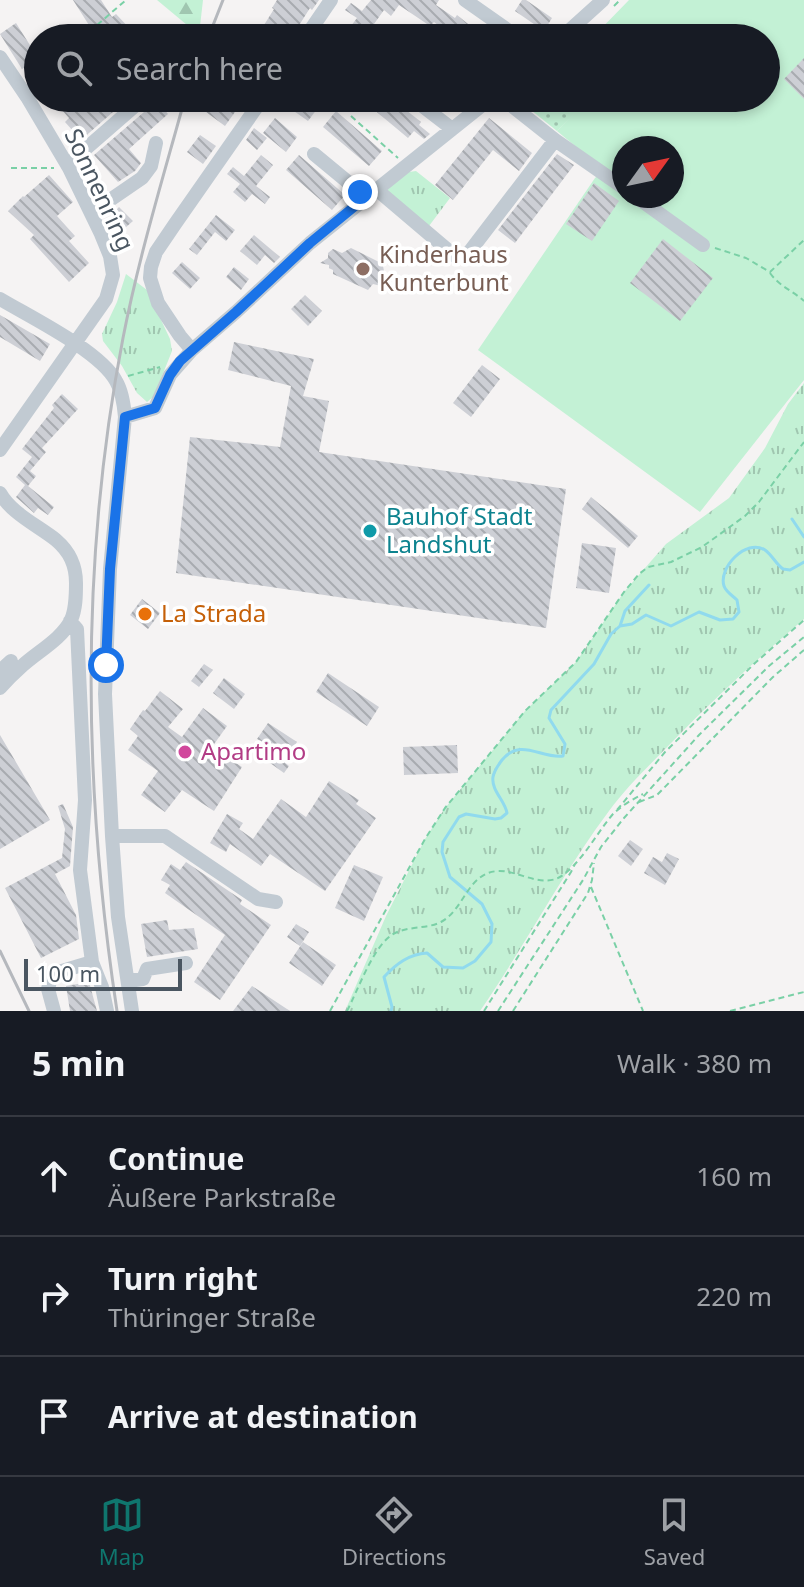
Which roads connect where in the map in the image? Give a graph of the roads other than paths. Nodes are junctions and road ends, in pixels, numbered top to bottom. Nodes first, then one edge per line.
1 (331, 0) edge
2 (465, 0) edge
3 (603, 0) edge
4 (315, 24) edge
5 (499, 24) edge
6 (576, 24) edge
7 (0, 57) edge
8 (24, 93) edge
9 (36, 112) edge
10 (129, 112) edge
11 (253, 112) edge
12 (430, 112) edge
13 (472, 112) edge
14 (520, 112) edge
15 (451, 128) junction
16 (555, 140) junction
17 (156, 143) dead end
18 (314, 154) dead end
19 (68, 167) junction
20 (612, 180) edge
21 (371, 193) junction
22 (652, 208) edge
23 (91, 213) junction
24 (703, 245) road end
25 (0, 299) edge
26 (75, 344) junction
27 (192, 350) junction
28 (125, 417) junction
29 (0, 450) edge
30 (0, 493) edge
31 (70, 621) junction
32 (0, 688) edge
33 (112, 836) junction
34 (276, 902) dead end
35 (92, 962) junction
36 (186, 963) dead end
37 (128, 981) junction
38 (54, 1011) edge
39 (107, 1011) edge
40 (132, 1011) edge

1 - 4 street
2 - 5 street
3 - 6 street
7 - 8 street, Sonnenring
9 - 19 street, Sonnenring
10 - 19 street
11 - 27 street
12 - 15 street
13 - 15 street
14 - 16 street
15 - 21 street
16 - 20 street
16 - 21 street
17 - 23 street
18 - 21 street
19 - 23 street, Sonnenring
21 - 27 street
22 - 24 street
23 - 26 street, Sonnenring
25 - 26 street
26 - 28 street
26 - 29 street, Sonnenring
27 - 28 street
28 - 33 street
30 - 31 street
31 - 32 street
31 - 35 street
33 - 34 street
33 - 37 street
35 - 38 street
35 - 39 street
36 - 37 street
37 - 40 street

